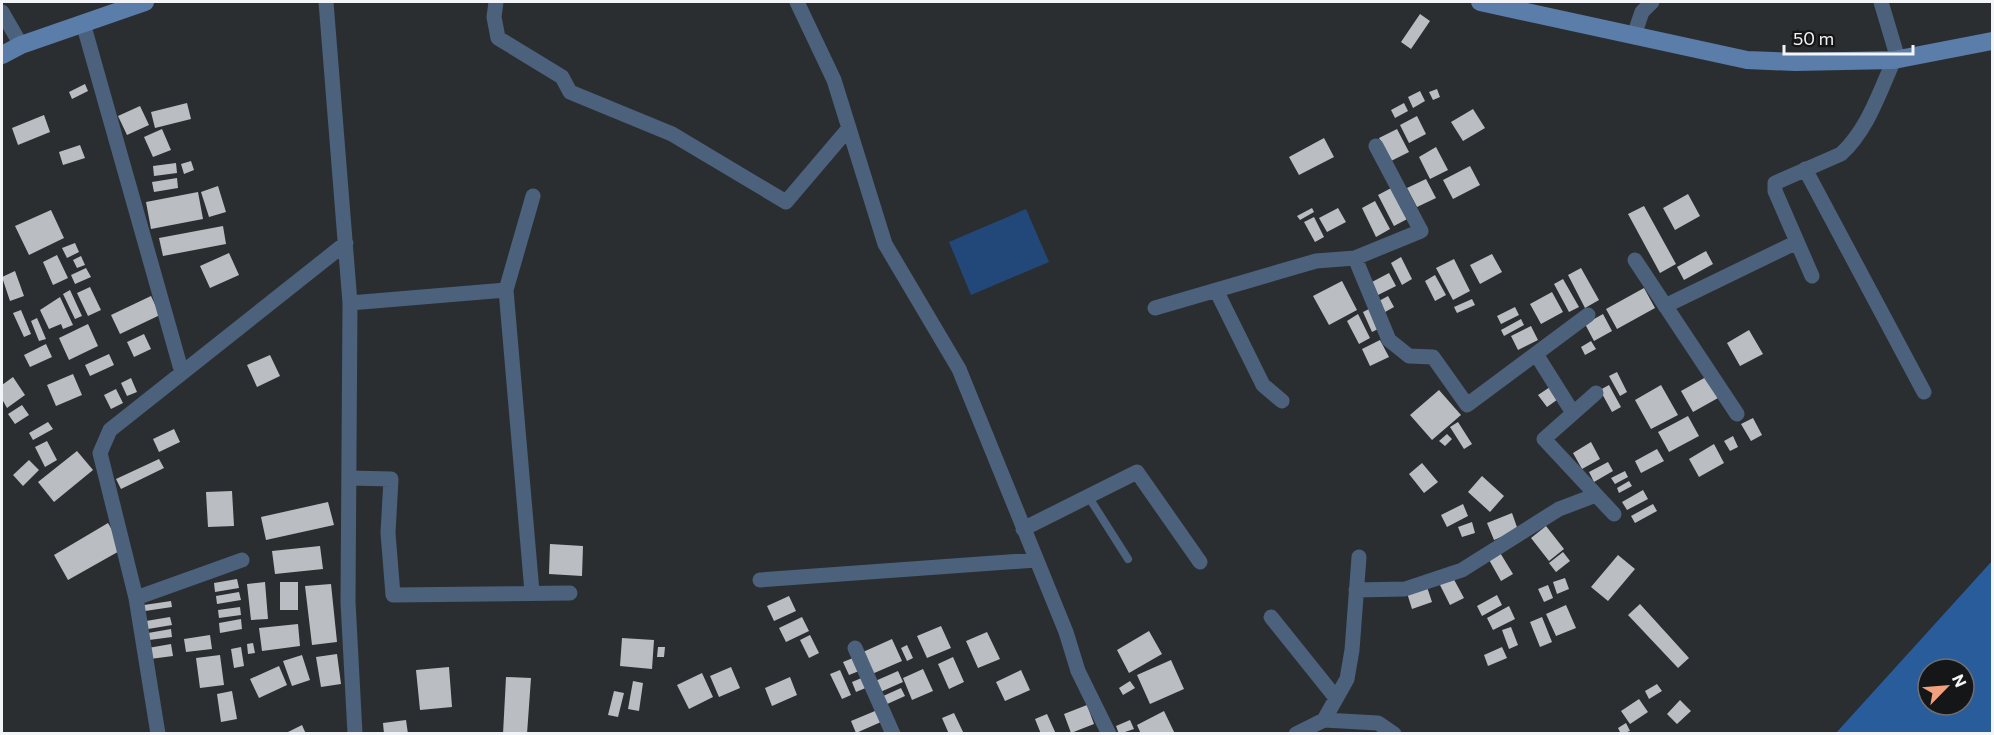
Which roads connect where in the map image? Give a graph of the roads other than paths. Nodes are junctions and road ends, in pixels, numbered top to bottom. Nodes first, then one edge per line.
1 (145, 2) edge
2 (326, 2) edge
3 (496, 2) edge
4 (797, 2) edge
5 (1490, 2) edge
6 (1652, 2) edge
7 (1881, 2) edge
8 (2, 12) edge
9 (83, 23) junction
10 (1635, 35) junction
11 (1992, 41) edge
12 (21, 45) junction
13 (2, 54) edge
14 (1896, 59) junction
15 (849, 128) junction
16 (1376, 146) dead end
17 (1805, 170) junction
18 (533, 196) dead end
19 (1797, 242) junction
20 (346, 243) junction
21 (1355, 258) junction
22 (1635, 260) dead end
23 (1812, 276) dead end
24 (506, 290) junction
25 (1216, 290) junction
26 (350, 303) junction
27 (1665, 306) junction
28 (1155, 308) dead end
29 (1587, 315) dead end
30 (1536, 354) junction
31 (182, 373) junction
32 (1924, 392) dead end
33 (1596, 393) dead end
34 (1282, 402) dead end
35 (1573, 413) junction
36 (1737, 414) dead end
37 (349, 478) junction
38 (1596, 495) junction
39 (1088, 496) junction
40 (1614, 514) dead end
41 (1023, 529) junction
42 (1359, 557) dead end
43 (1128, 559) dead end
44 (242, 560) dead end
45 (1036, 560) junction
46 (1200, 562) dead end
47 (760, 580) dead end
48 (1356, 590) junction
49 (532, 592) junction
50 (570, 593) dead end
51 (136, 598) junction
52 (1270, 617) dead end
53 (855, 648) dead end
54 (1336, 699) junction
55 (1324, 720) junction
56 (158, 734) edge
57 (355, 734) edge
58 (893, 734) edge
59 (1109, 734) edge
60 (1296, 734) edge
61 (1394, 734) edge

1 - 9 street
2 - 20 street
3 - 15 street
4 - 15 street
5 - 10 street
6 - 10 street
7 - 14 street
8 - 12 street
9 - 12 street
9 - 31 street
10 - 14 street
11 - 14 street
12 - 13 street
14 - 17 street
15 - 41 street
16 - 21 street
17 - 19 street
17 - 32 street
18 - 24 street
19 - 23 street
19 - 27 street
20 - 26 street
20 - 31 street
21 - 25 street
21 - 30 street
22 - 27 street
24 - 26 street
24 - 49 street
25 - 28 street
25 - 34 street
26 - 37 street
27 - 36 street
29 - 30 street
30 - 35 street
31 - 51 street
33 - 35 street
35 - 38 street
37 - 49 street
37 - 57 street
38 - 40 street
38 - 48 street
39 - 41 street
39 - 43 lane
39 - 46 street
41 - 45 street
42 - 48 street
44 - 51 street
45 - 47 street
45 - 59 street
48 - 54 street
49 - 50 street
51 - 56 street
52 - 54 street
53 - 58 street
54 - 55 street
55 - 60 street
55 - 61 street

